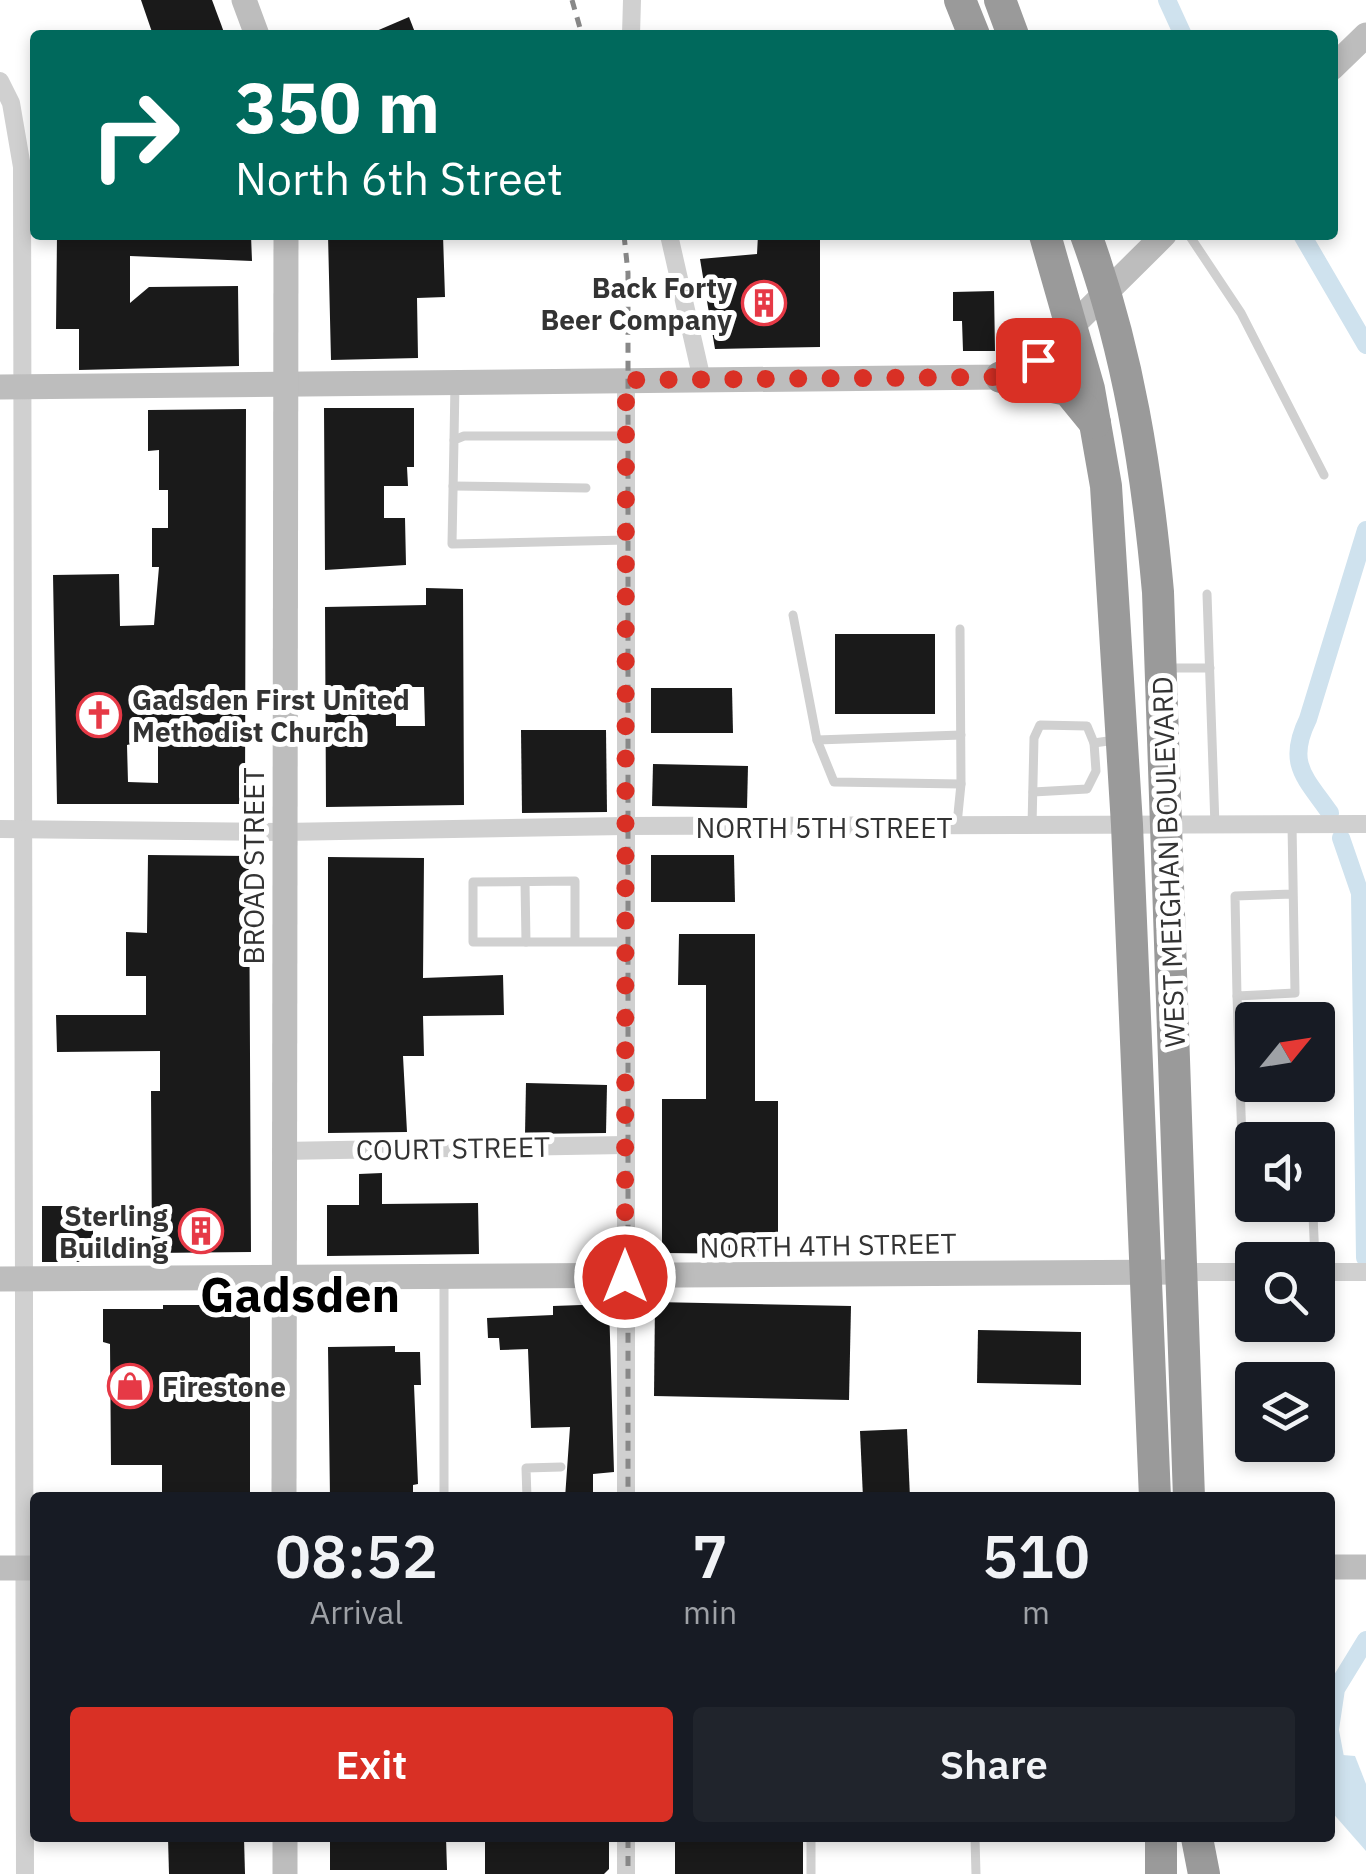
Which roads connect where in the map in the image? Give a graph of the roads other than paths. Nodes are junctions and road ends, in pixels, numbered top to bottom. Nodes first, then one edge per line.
1 (244, 0) edge
2 (632, 0) edge
3 (1005, 15) edge
4 (968, 19) edge
5 (256, 30) edge
6 (632, 30) edge
7 (1366, 35) edge
8 (1338, 62) edge
9 (0, 82) edge
10 (286, 240) edge
11 (670, 240) edge
12 (1046, 240) edge
13 (1088, 240) edge
14 (1159, 240) edge
15 (1192, 240) edge
16 (1107, 293) junction
17 (1072, 327) junction
18 (1001, 377) junction
19 (626, 380) junction
20 (702, 380) junction
21 (285, 381) junction
22 (454, 381) junction
23 (12, 387) edge
24 (1095, 423) junction
25 (626, 436) junction
26 (454, 440) junction
27 (1324, 475) dead end
28 (453, 486) junction
29 (586, 488) dead end
30 (626, 540) junction
31 (1208, 594) dead end
32 (793, 615) dead end
33 (960, 628) dead end
34 (1161, 668) junction
35 (1210, 668) junction
36 (961, 735) junction
37 (817, 740) junction
38 (1108, 741) junction
39 (961, 784) junction
40 (1033, 792) junction
41 (1366, 824) edge
42 (1127, 825) junction
43 (1292, 825) junction
44 (624, 826) junction
45 (956, 826) junction
46 (1032, 826) junction
47 (1168, 826) junction
48 (1215, 826) junction
49 (0, 829) edge
50 (23, 829) junction
51 (283, 832) junction
52 (525, 882) junction
53 (1293, 894) junction
54 (526, 942) junction
55 (575, 942) junction
56 (624, 942) junction
57 (1237, 996) junction
58 (1245, 1122) edge
59 (625, 1145) junction
60 (281, 1151) junction
61 (1146, 1272) junction
62 (1183, 1272) junction
63 (1235, 1272) edge
64 (1335, 1272) edge
65 (1366, 1272) edge
66 (285, 1276) junction
67 (444, 1276) junction
68 (625, 1277) junction
69 (12, 1279) edge
70 (561, 1468) dead end
71 (284, 1492) edge
72 (444, 1492) edge
73 (526, 1492) edge
74 (626, 1492) edge
75 (1155, 1492) edge
76 (1189, 1492) edge
77 (30, 1553) edge
78 (1335, 1567) edge
79 (1366, 1567) edge
80 (0, 1568) edge
81 (30, 1568) edge
82 (30, 1619) edge
83 (285, 1842) edge
84 (626, 1842) edge
85 (811, 1842) edge
86 (975, 1842) edge
87 (1161, 1842) edge
88 (1196, 1842) edge
89 (1197, 1842) edge
90 (25, 1874) edge
91 (285, 1874) edge
92 (626, 1874) edge
93 (812, 1874) edge
94 (976, 1874) edge
95 (1161, 1874) edge
96 (1196, 1874) edge
97 (1204, 1874) edge

1 - 5 street
2 - 6 street
3 - 4 lane
7 - 8 street
9 - 23 street
10 - 21 street, BROAD STREET
11 - 20 street
12 - 17 highway, WEST MEIGHAN BOULEVARD
13 - 16 highway, WEST MEIGHAN BOULEVARD
14 - 16 street
15 - 27 lane
16 - 17 street
16 - 34 highway, WEST MEIGHAN BOULEVARD
17 - 18 street
17 - 24 highway, WEST MEIGHAN BOULEVARD
18 - 20 street
18 - 24 highway
19 - 20 street
19 - 22 street
19 - 25 street
21 - 22 street
21 - 23 street
21 - 51 street, BROAD STREET
22 - 26 lane
23 - 50 street
24 - 38 highway, WEST MEIGHAN BOULEVARD
25 - 26 lane
25 - 30 street
26 - 28 lane
28 - 29 lane
28 - 30 lane
30 - 44 street
31 - 35 lane
32 - 37 lane
33 - 36 lane
34 - 35 lane
34 - 47 highway, WEST MEIGHAN BOULEVARD
35 - 48 lane
36 - 37 lane
36 - 39 lane
37 - 39 lane
38 - 40 lane
38 - 40 lane
38 - 42 highway, WEST MEIGHAN BOULEVARD
39 - 45 lane
40 - 46 lane
41 - 43 street, NORTH 5TH STREET
42 - 46 street, NORTH 5TH STREET
42 - 47 street, NORTH 5TH STREET
42 - 61 highway, WEST MEIGHAN BOULEVARD
43 - 48 street, NORTH 5TH STREET
43 - 53 lane
44 - 45 street, NORTH 5TH STREET
44 - 51 street, NORTH 5TH STREET
44 - 56 street
45 - 46 street, NORTH 5TH STREET
47 - 48 street, NORTH 5TH STREET
47 - 62 highway, WEST MEIGHAN BOULEVARD
49 - 50 street, NORTH 5TH STREET
50 - 51 street, NORTH 5TH STREET
50 - 69 street
51 - 60 street, BROAD STREET
52 - 54 lane
52 - 54 lane
52 - 55 lane
53 - 57 lane
53 - 57 lane
54 - 55 lane
55 - 56 lane
56 - 59 street
57 - 58 lane
59 - 60 street, COURT STREET
59 - 68 street
60 - 66 street, BROAD STREET
61 - 62 street, NORTH 4TH STREET
61 - 68 street, NORTH 4TH STREET
61 - 75 highway, WEST MEIGHAN BOULEVARD
62 - 63 street, NORTH 4TH STREET
62 - 76 highway, WEST MEIGHAN BOULEVARD
64 - 65 street
66 - 67 street, NORTH 4TH STREET
66 - 69 street, NORTH 4TH STREET
66 - 71 street, BROAD STREET
67 - 68 street, NORTH 4TH STREET
67 - 72 lane
68 - 74 street
69 - 77 street
70 - 73 lane
78 - 79 street
80 - 81 street
82 - 90 street
83 - 91 street
84 - 92 street
85 - 93 lane
86 - 94 lane
87 - 95 highway
88 - 96 highway
89 - 97 highway

